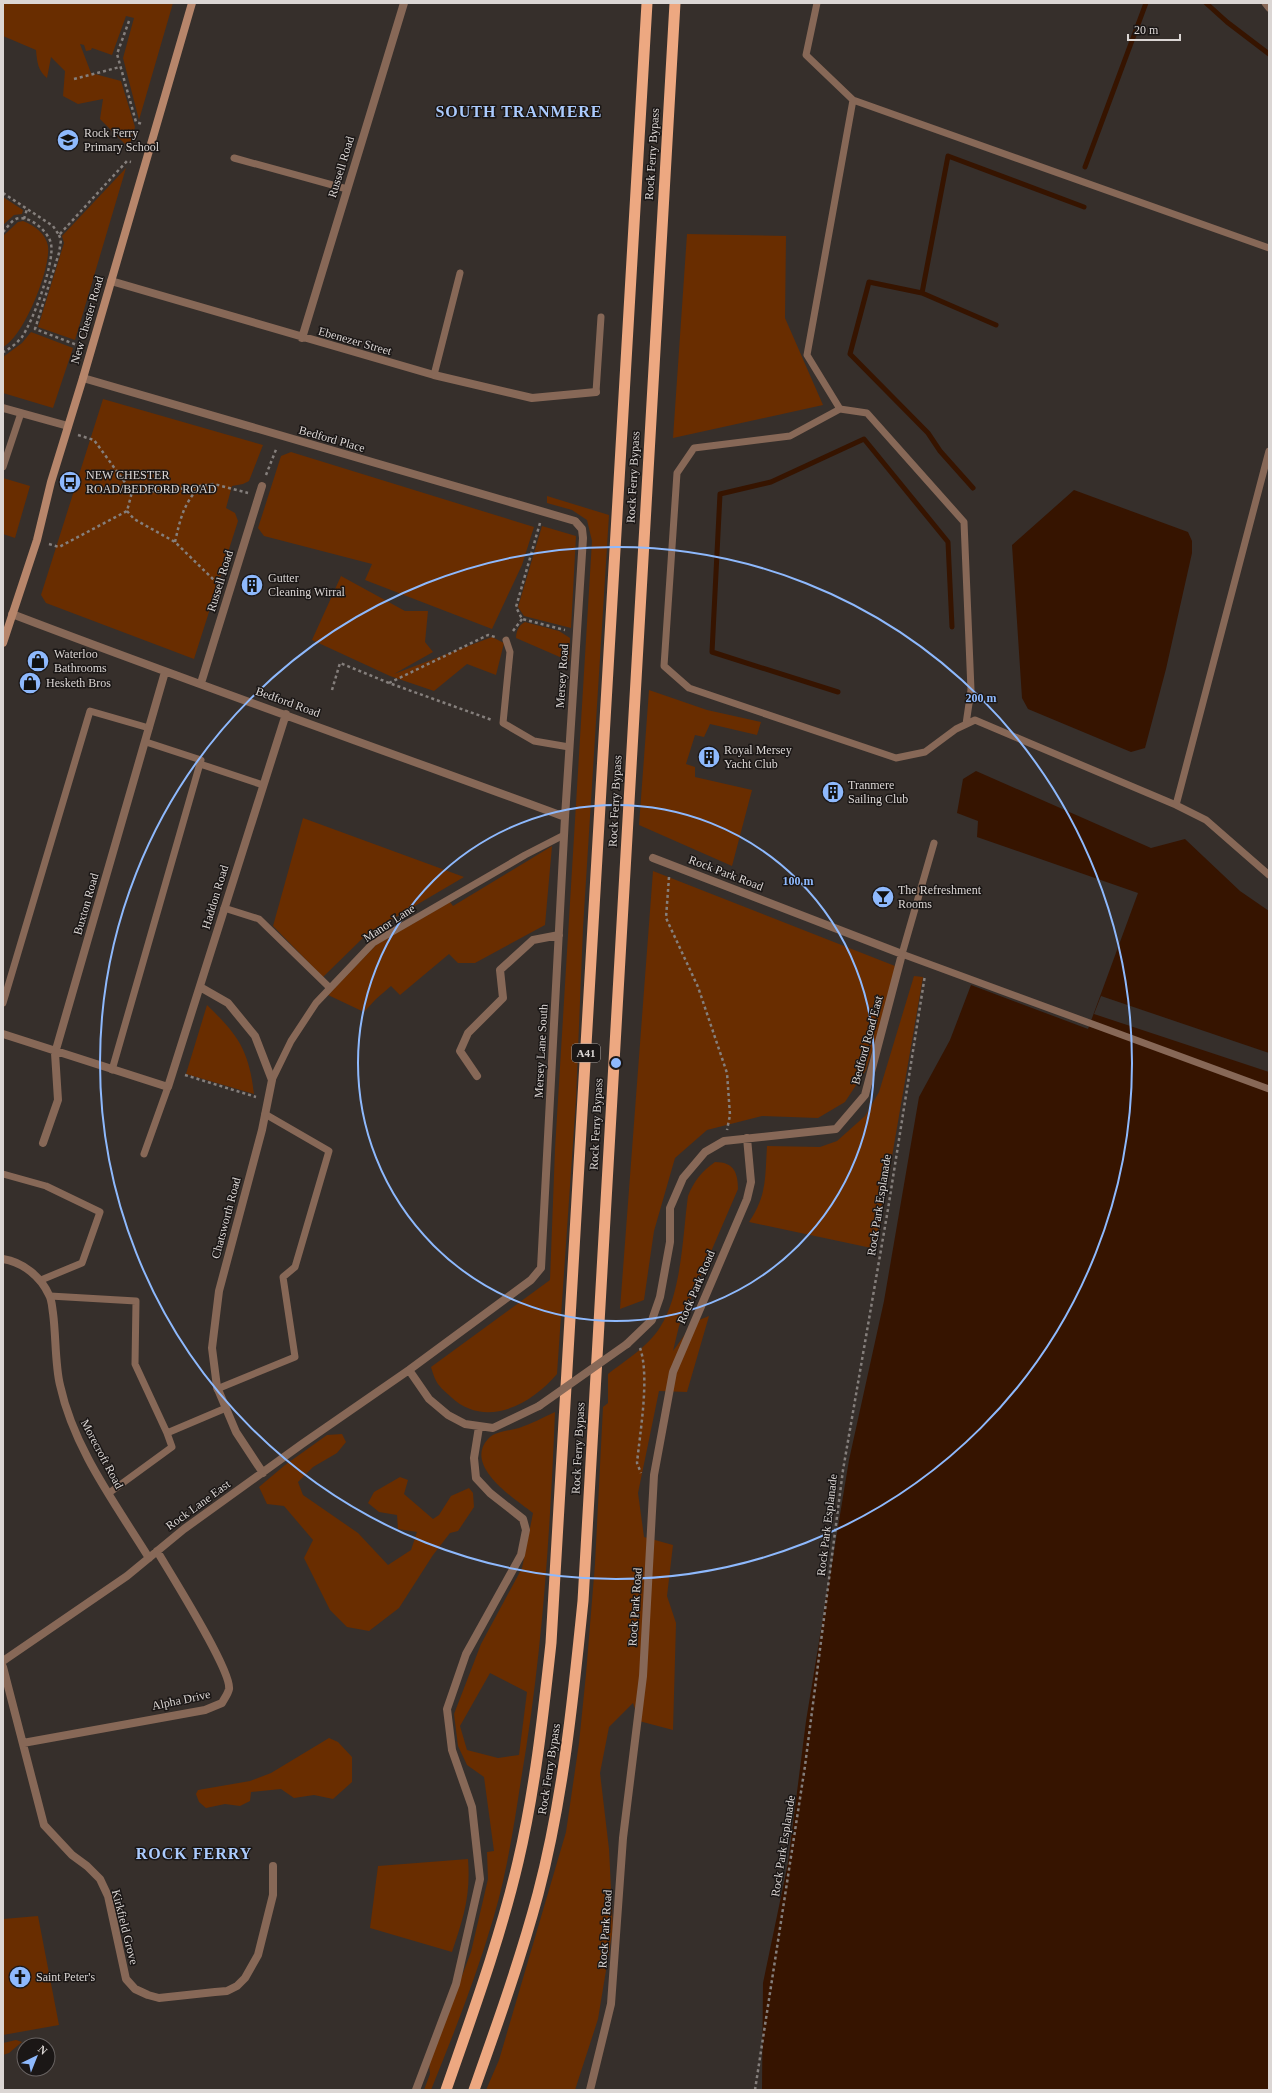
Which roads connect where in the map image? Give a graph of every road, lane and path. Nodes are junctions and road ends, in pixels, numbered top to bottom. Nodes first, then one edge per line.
1 (192, 3) edge
2 (404, 3) edge
3 (647, 3) edge
4 (675, 3) edge
5 (817, 3) edge
6 (1265, 3) edge
7 (1269, 8) edge
8 (129, 21) dead end
9 (120, 67) junction
10 (74, 79) dead end
11 (853, 100) junction
12 (142, 124) dead end
13 (234, 158) dead end
14 (131, 162) dead end
15 (347, 189) junction
16 (3, 193) edge
17 (27, 209) junction
18 (24, 219) junction
19 (3, 232) edge
20 (59, 235) junction
21 (1269, 248) edge
22 (460, 273) dead end
23 (111, 281) junction
24 (601, 317) dead end
25 (302, 338) junction
26 (77, 346) dead end
27 (3, 352) edge
28 (434, 375) junction
29 (83, 378) junction
30 (596, 392) joint
31 (3, 408) edge
32 (840, 408) junction
33 (21, 413) junction
34 (67, 428) junction
35 (281, 437) junction
36 (1269, 451) edge
37 (3, 467) edge
38 (199, 486) junction
39 (262, 486) joint
40 (132, 492) junction
41 (258, 496) junction
42 (127, 511) junction
43 (543, 512) junction
44 (575, 520) joint
45 (37, 540) junction
46 (175, 542) junction
47 (232, 586) junction
48 (3, 610) edge
49 (12, 614) junction
50 (522, 619) junction
51 (577, 633) junction
52 (506, 640) junction
53 (3, 643) edge
54 (165, 672) junction
55 (201, 683) junction
56 (389, 683) junction
57 (332, 690) dead end
58 (286, 714) junction
59 (503, 722) junction
60 (966, 724) junction
61 (149, 728) junction
62 (146, 742) junction
63 (569, 747) junction
64 (200, 764) junction
65 (264, 785) junction
66 (1176, 806) junction
67 (565, 816) junction
68 (564, 835) junction
69 (934, 843) dead end
70 (653, 858) dead end
71 (670, 864) junction
72 (1269, 875) edge
73 (224, 908) junction
74 (559, 935) junction
75 (902, 954) junction
76 (927, 964) junction
77 (200, 987) junction
78 (330, 988) junction
79 (3, 1003) edge
80 (3, 1034) edge
81 (55, 1053) junction
82 (112, 1070) junction
83 (173, 1072) junction
84 (476, 1076) dead end
85 (272, 1080) junction
86 (168, 1087) junction
87 (1269, 1089) edge
88 (268, 1101) junction
89 (265, 1114) junction
90 (746, 1138) junction
91 (724, 1141) junction
92 (43, 1143) dead end
93 (144, 1154) dead end
94 (3, 1174) edge
95 (3, 1259) edge
96 (541, 1268) joint
97 (41, 1280) junction
98 (50, 1296) junction
99 (636, 1335) junction
100 (409, 1370) junction
101 (218, 1389) junction
102 (226, 1408) junction
103 (479, 1427) junction
104 (167, 1434) junction
105 (263, 1473) junction
106 (643, 1478) dead end
107 (109, 1493) junction
108 (157, 1551) junction
109 (149, 1558) junction
110 (3, 1661) edge
111 (3, 1667) edge
112 (23, 1743) junction
113 (274, 1866) dead end
114 (416, 2090) edge
115 (446, 2090) edge
116 (474, 2090) edge
117 (590, 2090) edge
118 (755, 2090) edge

1 - 23 main road, New Chester Road
2 - 15 street, Russell Road
3 - 115 highway, Rock Ferry Bypass / A41
4 - 116 highway, Rock Ferry Bypass / A41
5 - 11 lane
6 - 7 lane
8 - 9 path
9 - 10 path
9 - 12 path
11 - 21 lane
11 - 32 lane
13 - 15 lane
14 - 20 path
15 - 25 street, Russell Road
16 - 17 path
17 - 18 path
17 - 20 path
18 - 19 path
18 - 27 path
20 - 26 path
22 - 28 lane
23 - 25 street, Ebenezer Street
23 - 29 main road, New Chester Road
24 - 30 lane
25 - 28 street, Ebenezer Street
28 - 30 street, Ebenezer Street
29 - 34 main road, New Chester Road
29 - 35 street, Bedford Place
31 - 33 street
32 - 60 lane
32 - 60 lane
33 - 34 street
33 - 37 lane
34 - 40 path
34 - 45 main road, New Chester Road
35 - 39 path
35 - 43 street, Bedford Place
36 - 66 lane
38 - 40 path
38 - 41 path
38 - 46 path
39 - 41 street, Russell Road
40 - 42 path
41 - 47 street, Russell Road
42 - 45 path
42 - 46 path
43 - 44 street, Bedford Place
43 - 50 path
44 - 51 street, Mersey Road
45 - 49 main road, New Chester Road
46 - 47 path
47 - 55 street, Russell Road
48 - 49 main road, Bedford Road
49 - 53 main road, New Chester Road
49 - 54 street, Bedford Road
50 - 51 path
50 - 52 path
51 - 63 street, Mersey Road
52 - 56 path
52 - 59 lane
54 - 55 street, Bedford Road
54 - 61 street, Buxton Road
55 - 58 street, Bedford Road
56 - 57 path
56 - 59 path
58 - 65 street, Haddon Road
58 - 67 street, Bedford Road
59 - 63 lane
60 - 66 lane
61 - 62 street, Buxton Road
61 - 79 lane
62 - 64 lane
62 - 81 street, Buxton Road
63 - 67 street, Mersey Road
64 - 65 lane
64 - 82 lane
65 - 73 street, Haddon Road
66 - 72 lane
67 - 68 street, Mersey Road
68 - 74 street, Mersey Lane South
68 - 78 lane, Manor Lane
69 - 75 lane
70 - 71 street, Rock Park Road
71 - 75 street, Rock Park Road
71 - 91 path
73 - 77 street, Haddon Road
73 - 78 lane
74 - 84 street
74 - 96 street, Mersey Lane South
75 - 76 lane
75 - 90 street, Bedford Road East
76 - 87 lane
76 - 118 path, Rock Park Esplanade
77 - 83 street, Haddon Road
77 - 85 street
78 - 85 lane, Manor Lane
80 - 81 street
81 - 82 street
81 - 92 street, Buxton Road
82 - 86 street
83 - 86 street, Haddon Road
83 - 88 path
85 - 88 street, Chatsworth Road
86 - 93 lane
88 - 89 street, Chatsworth Road
89 - 101 street, Chatsworth Road
89 - 101 lane
90 - 91 street, Bedford Road East
90 - 117 street, Rock Park Road
91 - 99 street
94 - 97 lane
95 - 97 street, Morecroft Road
96 - 100 street, Rock Lane East
97 - 98 street, Morecroft Road
98 - 104 lane
98 - 107 street, Morecroft Road
99 - 103 street, bridge
99 - 106 path
100 - 103 street
100 - 105 street, Rock Lane East
101 - 102 street, Chatsworth Road
102 - 104 lane
102 - 105 street, Chatsworth Road
103 - 114 street
104 - 107 lane
105 - 108 street, Rock Lane East
107 - 109 street, Morecroft Road
108 - 109 street, Rock Lane East
108 - 112 street, Alpha Drive
109 - 110 street, Rock Lane East
111 - 112 street
112 - 113 street, Kirkfield Grove

